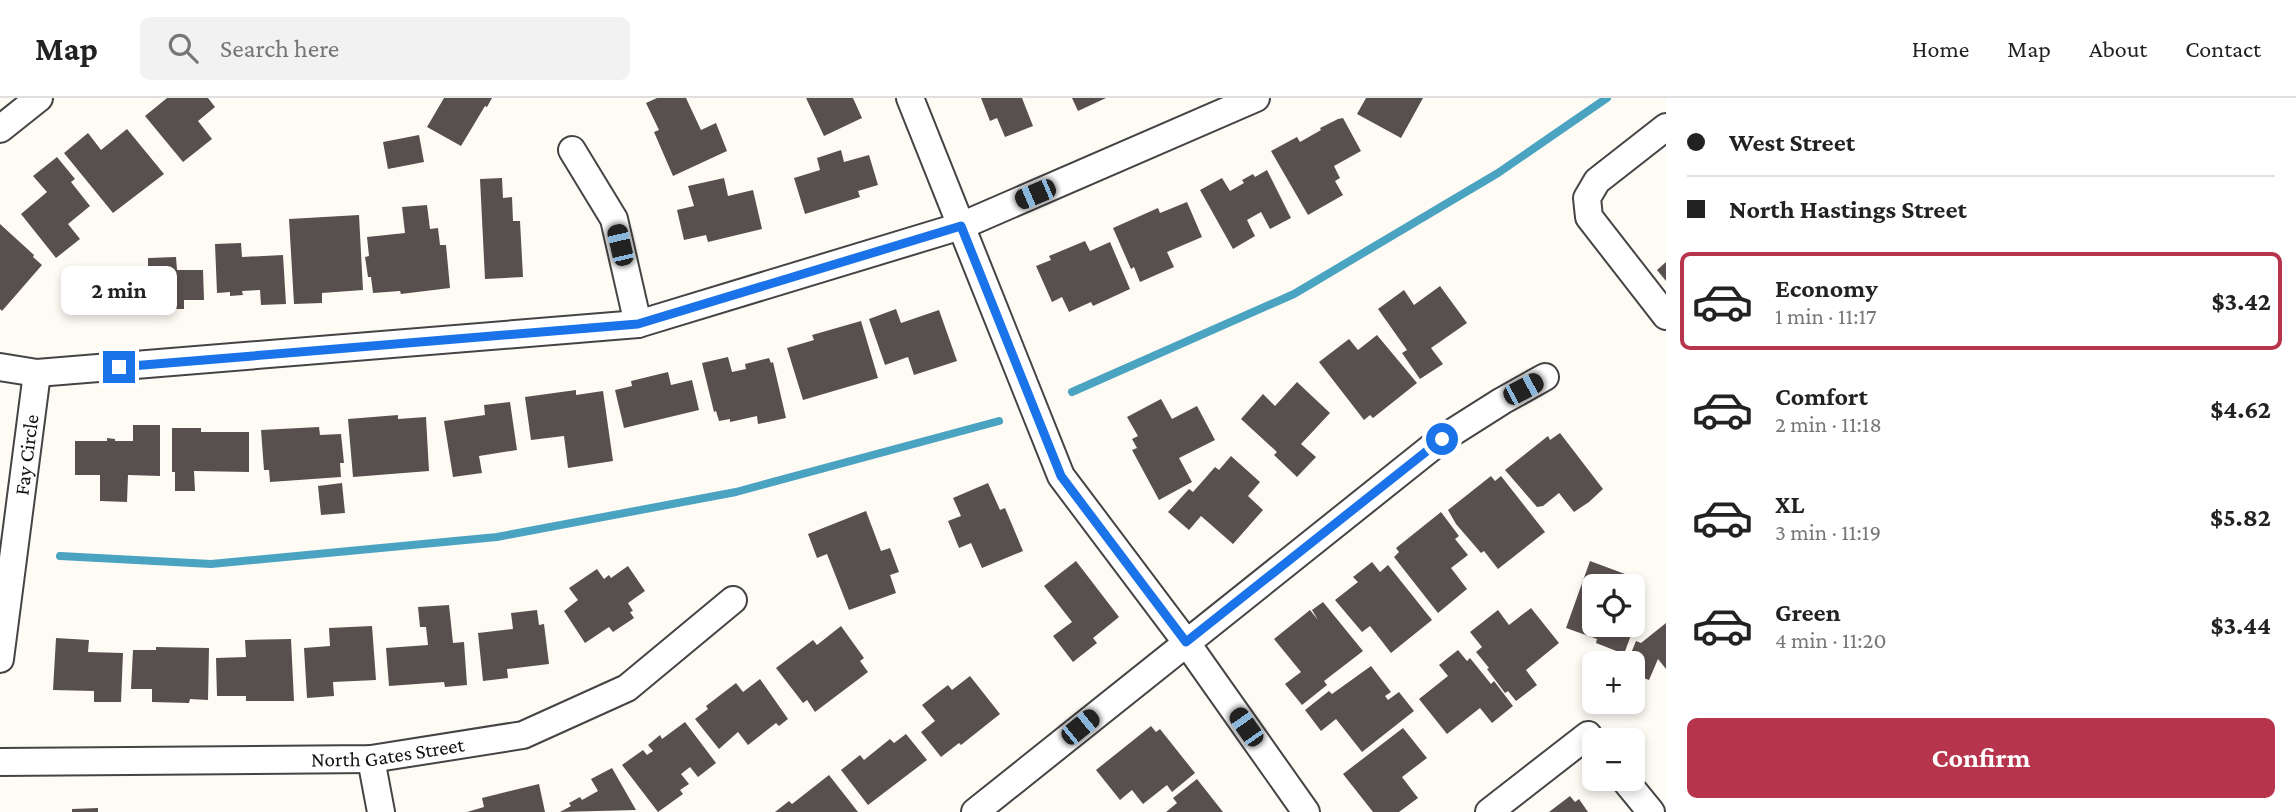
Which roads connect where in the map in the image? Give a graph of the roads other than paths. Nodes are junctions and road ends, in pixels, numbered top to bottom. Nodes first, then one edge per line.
1 (38, 98) edge
2 (910, 98) edge
3 (1256, 98) edge
4 (1666, 127) edge
5 (0, 129) edge
6 (572, 150) dead end
7 (961, 226) junction
8 (1666, 316) edge
9 (638, 324) junction
10 (0, 367) edge
11 (37, 373) junction
12 (1545, 377) dead end
13 (733, 600) dead end
14 (1186, 642) junction
15 (0, 659) edge
16 (1582, 745) edge
17 (370, 759) junction
18 (0, 762) edge
19 (1634, 791) edge
20 (381, 812) edge
21 (975, 812) edge
22 (1306, 812) edge
23 (1489, 812) edge
24 (1651, 812) edge

1 - 5 street
2 - 7 street
3 - 7 street
4 - 8 street
6 - 9 street
7 - 9 street
7 - 14 street
9 - 11 street
10 - 11 street
11 - 15 street, Fay Circle
12 - 14 street
13 - 17 street, North Gates Street
14 - 21 street
14 - 22 street
16 - 23 street
17 - 18 street, North Gates Street
17 - 20 street
19 - 24 street

